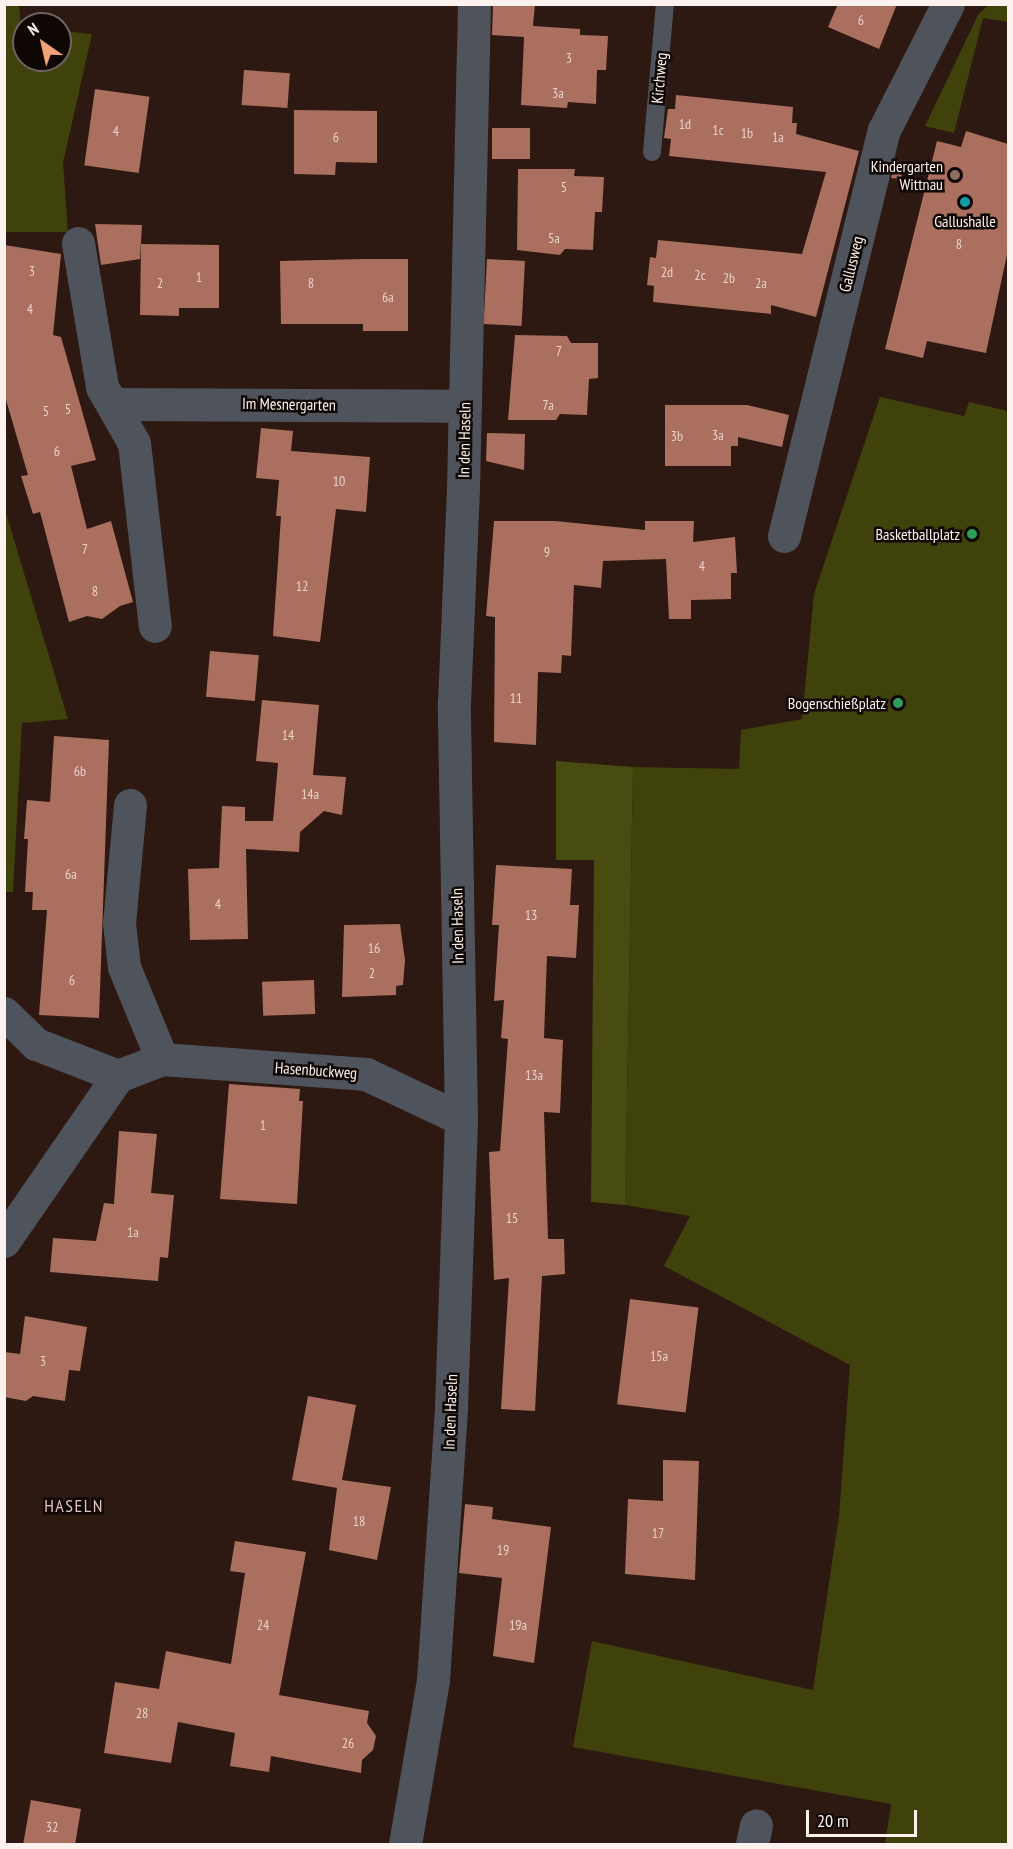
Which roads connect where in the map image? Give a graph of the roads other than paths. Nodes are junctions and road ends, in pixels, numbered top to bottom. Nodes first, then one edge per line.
1 (474, 4) edge
2 (665, 4) edge
3 (948, 4) edge
4 (652, 152) dead end
5 (78, 243) dead end
6 (114, 405) junction
7 (465, 406) junction
8 (784, 536) dead end
9 (155, 626) dead end
10 (130, 805) dead end
11 (4, 1013) edge
12 (162, 1059) junction
13 (118, 1076) junction
14 (461, 1119) junction
15 (4, 1241) edge
16 (405, 1845) edge

1 - 7 street, In den Haseln
2 - 4 lane, Kirchweg
3 - 8 street, Gallusweg
5 - 6 street
6 - 7 street, Im Mesnergarten
6 - 9 street
7 - 14 street, In den Haseln
10 - 12 street
11 - 13 street
12 - 13 street, Hasenbuckweg
12 - 14 street, Hasenbuckweg
13 - 15 street
14 - 16 street, In den Haseln

